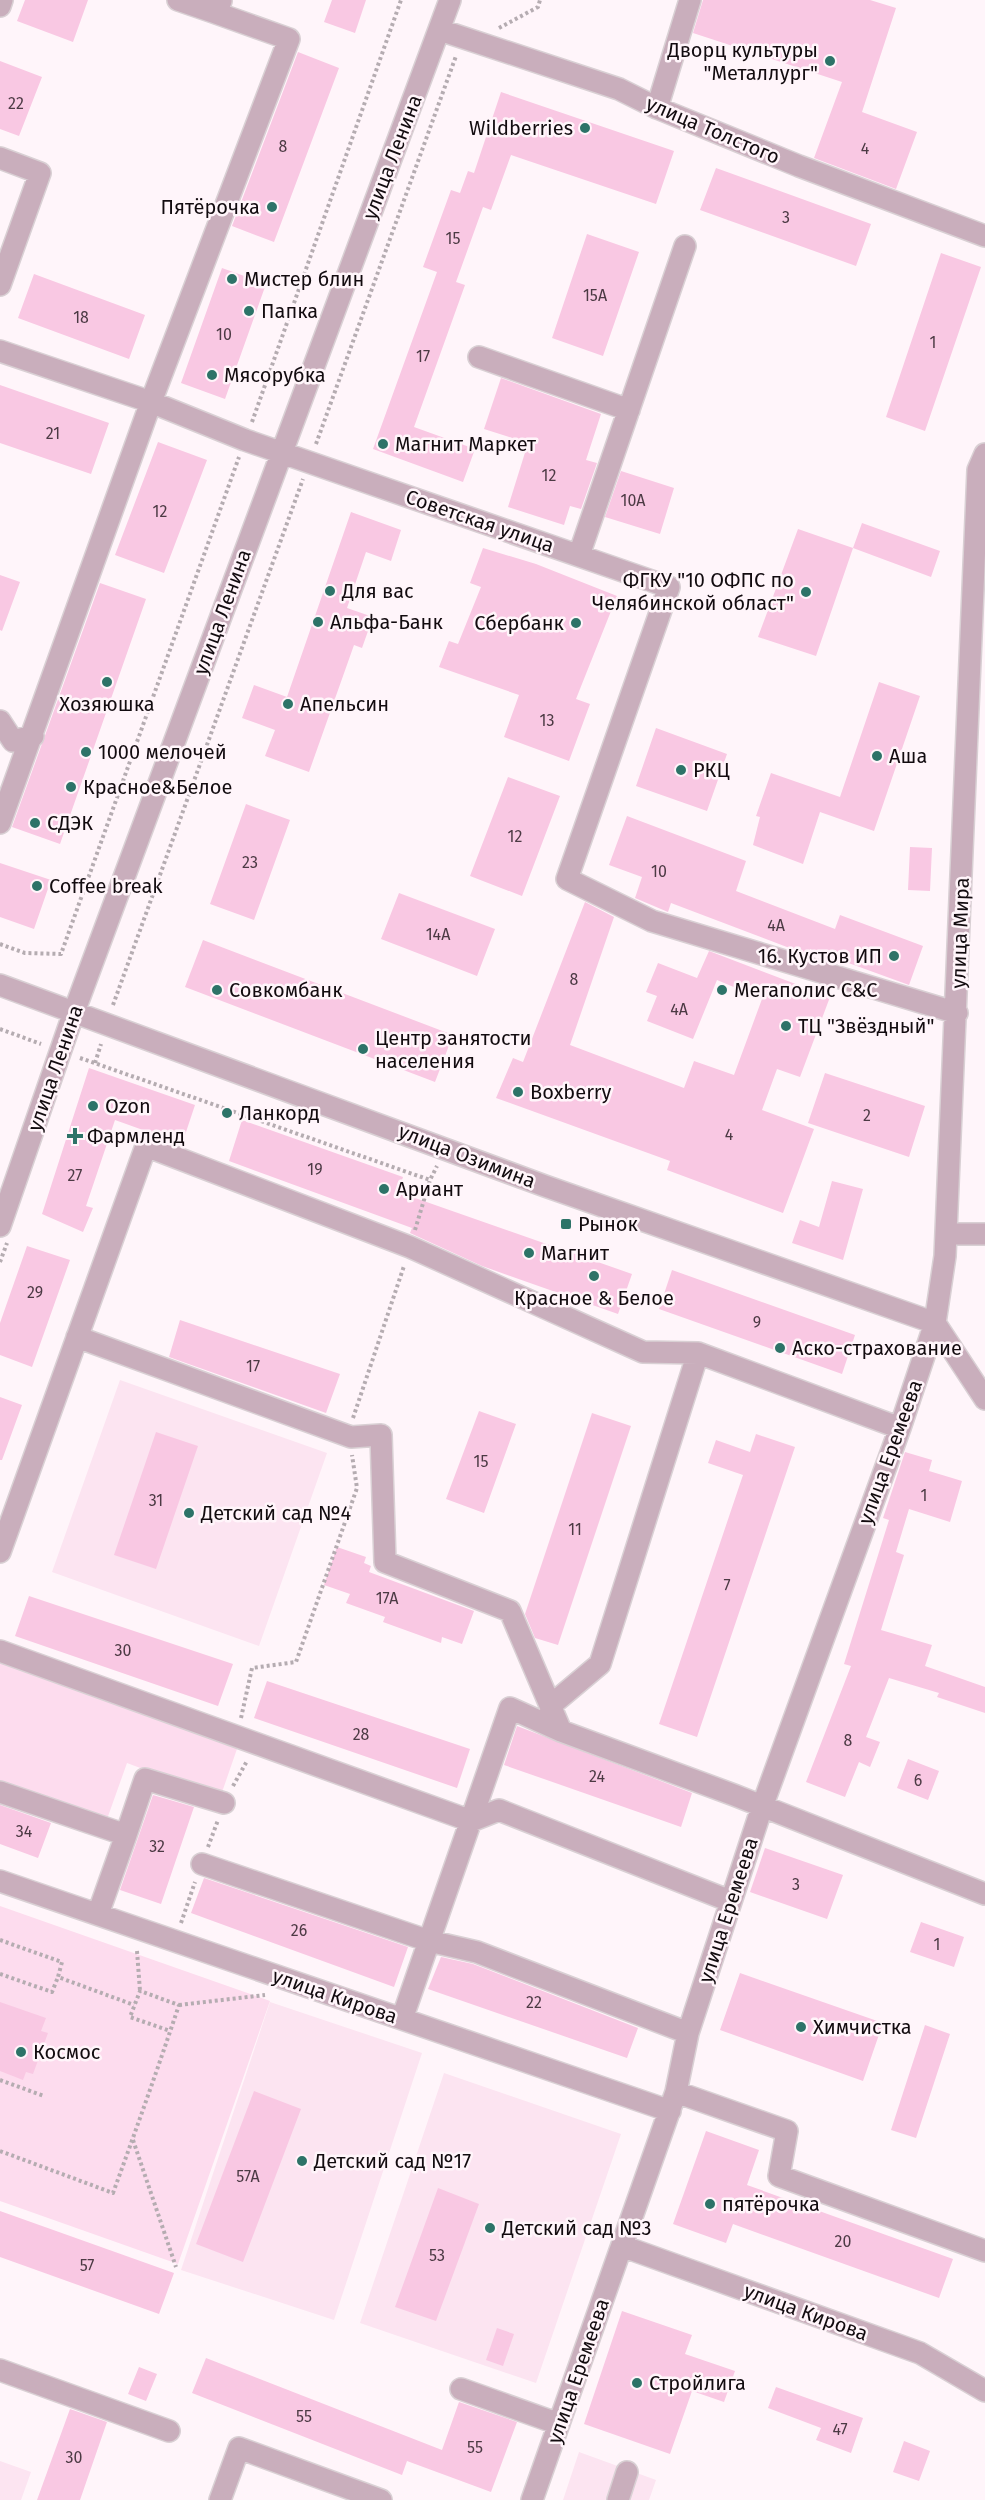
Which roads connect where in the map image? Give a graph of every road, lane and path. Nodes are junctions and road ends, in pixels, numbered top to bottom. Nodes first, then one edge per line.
1 (2, 0) edge
2 (178, 0) edge
3 (401, 0) edge
4 (450, 0) edge
5 (540, 0) edge
6 (690, 0) edge
7 (0, 6) edge
8 (218, 7) edge
9 (440, 30) junction
10 (472, 42) junction
11 (657, 108) junction
12 (0, 158) edge
13 (985, 236) edge
14 (685, 246) dead end
15 (0, 285) edge
16 (0, 351) edge
17 (479, 357) dead end
18 (151, 402) junction
19 (629, 410) junction
20 (245, 440) junction
21 (282, 453) junction
22 (985, 454) edge
23 (309, 462) junction
24 (579, 555) junction
25 (0, 721) edge
26 (33, 736) junction
27 (0, 823) edge
28 (0, 944) edge
29 (0, 985) edge
30 (74, 1012) junction
31 (957, 1013) junction
32 (106, 1025) junction
33 (0, 1029) edge
34 (60, 1052) junction
35 (95, 1063) junction
36 (447, 1148) junction
37 (430, 1179) junction
38 (0, 1226) edge
39 (946, 1234) junction
40 (985, 1234) edge
41 (410, 1247) junction
42 (935, 1323) junction
43 (78, 1337) junction
44 (698, 1353) junction
45 (982, 1392) edge
46 (900, 1428) junction
47 (351, 1437) junction
48 (0, 1552) edge
49 (0, 1651) edge
50 (550, 1706) junction
51 (561, 1731) junction
52 (244, 1739) junction
53 (0, 1792) edge
54 (224, 1803) junction
55 (762, 1807) junction
56 (471, 1821) junction
57 (126, 1835) junction
58 (202, 1864) junction
59 (0, 1881) edge
60 (985, 1894) edge
61 (730, 1901) junction
62 (98, 1914) junction
63 (0, 1940) edge
64 (174, 1941) junction
65 (429, 1941) junction
66 (137, 1951) dead end
67 (0, 1974) edge
68 (58, 1977) junction
69 (140, 1991) junction
70 (265, 1995) dead end
71 (134, 2005) junction
72 (179, 2005) junction
73 (402, 2019) junction
74 (170, 2031) junction
75 (688, 2033) junction
76 (0, 2080) edge
77 (44, 2096) dead end
78 (673, 2101) junction
79 (133, 2139) junction
80 (0, 2151) edge
81 (622, 2246) junction
82 (985, 2250) edge
83 (176, 2267) dead end
84 (0, 2370) edge
85 (461, 2390) dead end
86 (983, 2392) edge
87 (559, 2424) junction
88 (169, 2431) dead end
89 (627, 2472) dead end
90 (220, 2500) edge
91 (381, 2500) edge
92 (532, 2500) edge
93 (618, 2500) edge

1 - 7 street
2 - 8 street
3 - 20 path
4 - 9 street, улица Ленина
5 - 10 path
6 - 11 street
8 - 18 street
9 - 10 street, улица Толстого
9 - 21 street, улица Ленина
10 - 11 street, улица Толстого
10 - 23 path
11 - 13 street, улица Толстого
12 - 15 street
14 - 19 street
16 - 18 street, Советская улица
17 - 19 street
18 - 20 street, Советская улица
18 - 26 street
19 - 24 street
20 - 21 street, Советская улица
20 - 28 path
21 - 23 street, Советская улица
21 - 30 street, улица Ленина
22 - 31 street, улица Мира
23 - 24 street, Советская улица
23 - 32 path
24 - 31 street, Советская улица
25 - 26 street
26 - 27 street
29 - 30 street, улица Озимина
30 - 32 street, улица Озимина
30 - 34 street, улица Ленина
31 - 39 street, улица Мира
32 - 35 path
32 - 36 street, улица Озимина
33 - 34 path
34 - 35 path
34 - 38 street, улица Ленина
35 - 37 path
36 - 37 path
36 - 42 street, улица Озимина
37 - 41 path
39 - 40 street
39 - 42 street, улица Мира
41 - 43 street
41 - 44 street
41 - 47 path
42 - 45 street
42 - 46 street, улица Еремеева
43 - 47 street
43 - 48 street
44 - 46 street
44 - 50 street
46 - 55 street, улица Еремеева
47 - 50 street
47 - 52 path
49 - 52 street
50 - 51 street
51 - 55 street
51 - 56 street
52 - 54 path
52 - 56 street
53 - 57 street
54 - 57 street
54 - 58 path
55 - 60 street
55 - 61 street, улица Еремеева
56 - 61 street
56 - 65 street
57 - 62 street
58 - 64 path
58 - 65 street
59 - 62 street, улица Кирова
61 - 75 street, улица Еремеева
62 - 64 street, улица Кирова
63 - 68 path
64 - 73 street, улица Кирова
65 - 73 street
65 - 75 street
66 - 69 path
67 - 68 path
68 - 71 path
69 - 71 path
69 - 72 path
70 - 72 path
71 - 74 path
72 - 74 path
73 - 78 street, улица Кирова
74 - 79 path
75 - 78 street, улица Еремеева
76 - 77 path
78 - 81 street, улица Еремеева
78 - 82 street, улица Кирова
79 - 80 path
79 - 83 path
81 - 86 street, улица Кирова
81 - 87 street, улица Еремеева
84 - 88 street
85 - 87 street
87 - 92 street, улица Еремеева
89 - 93 street
90 - 91 street

